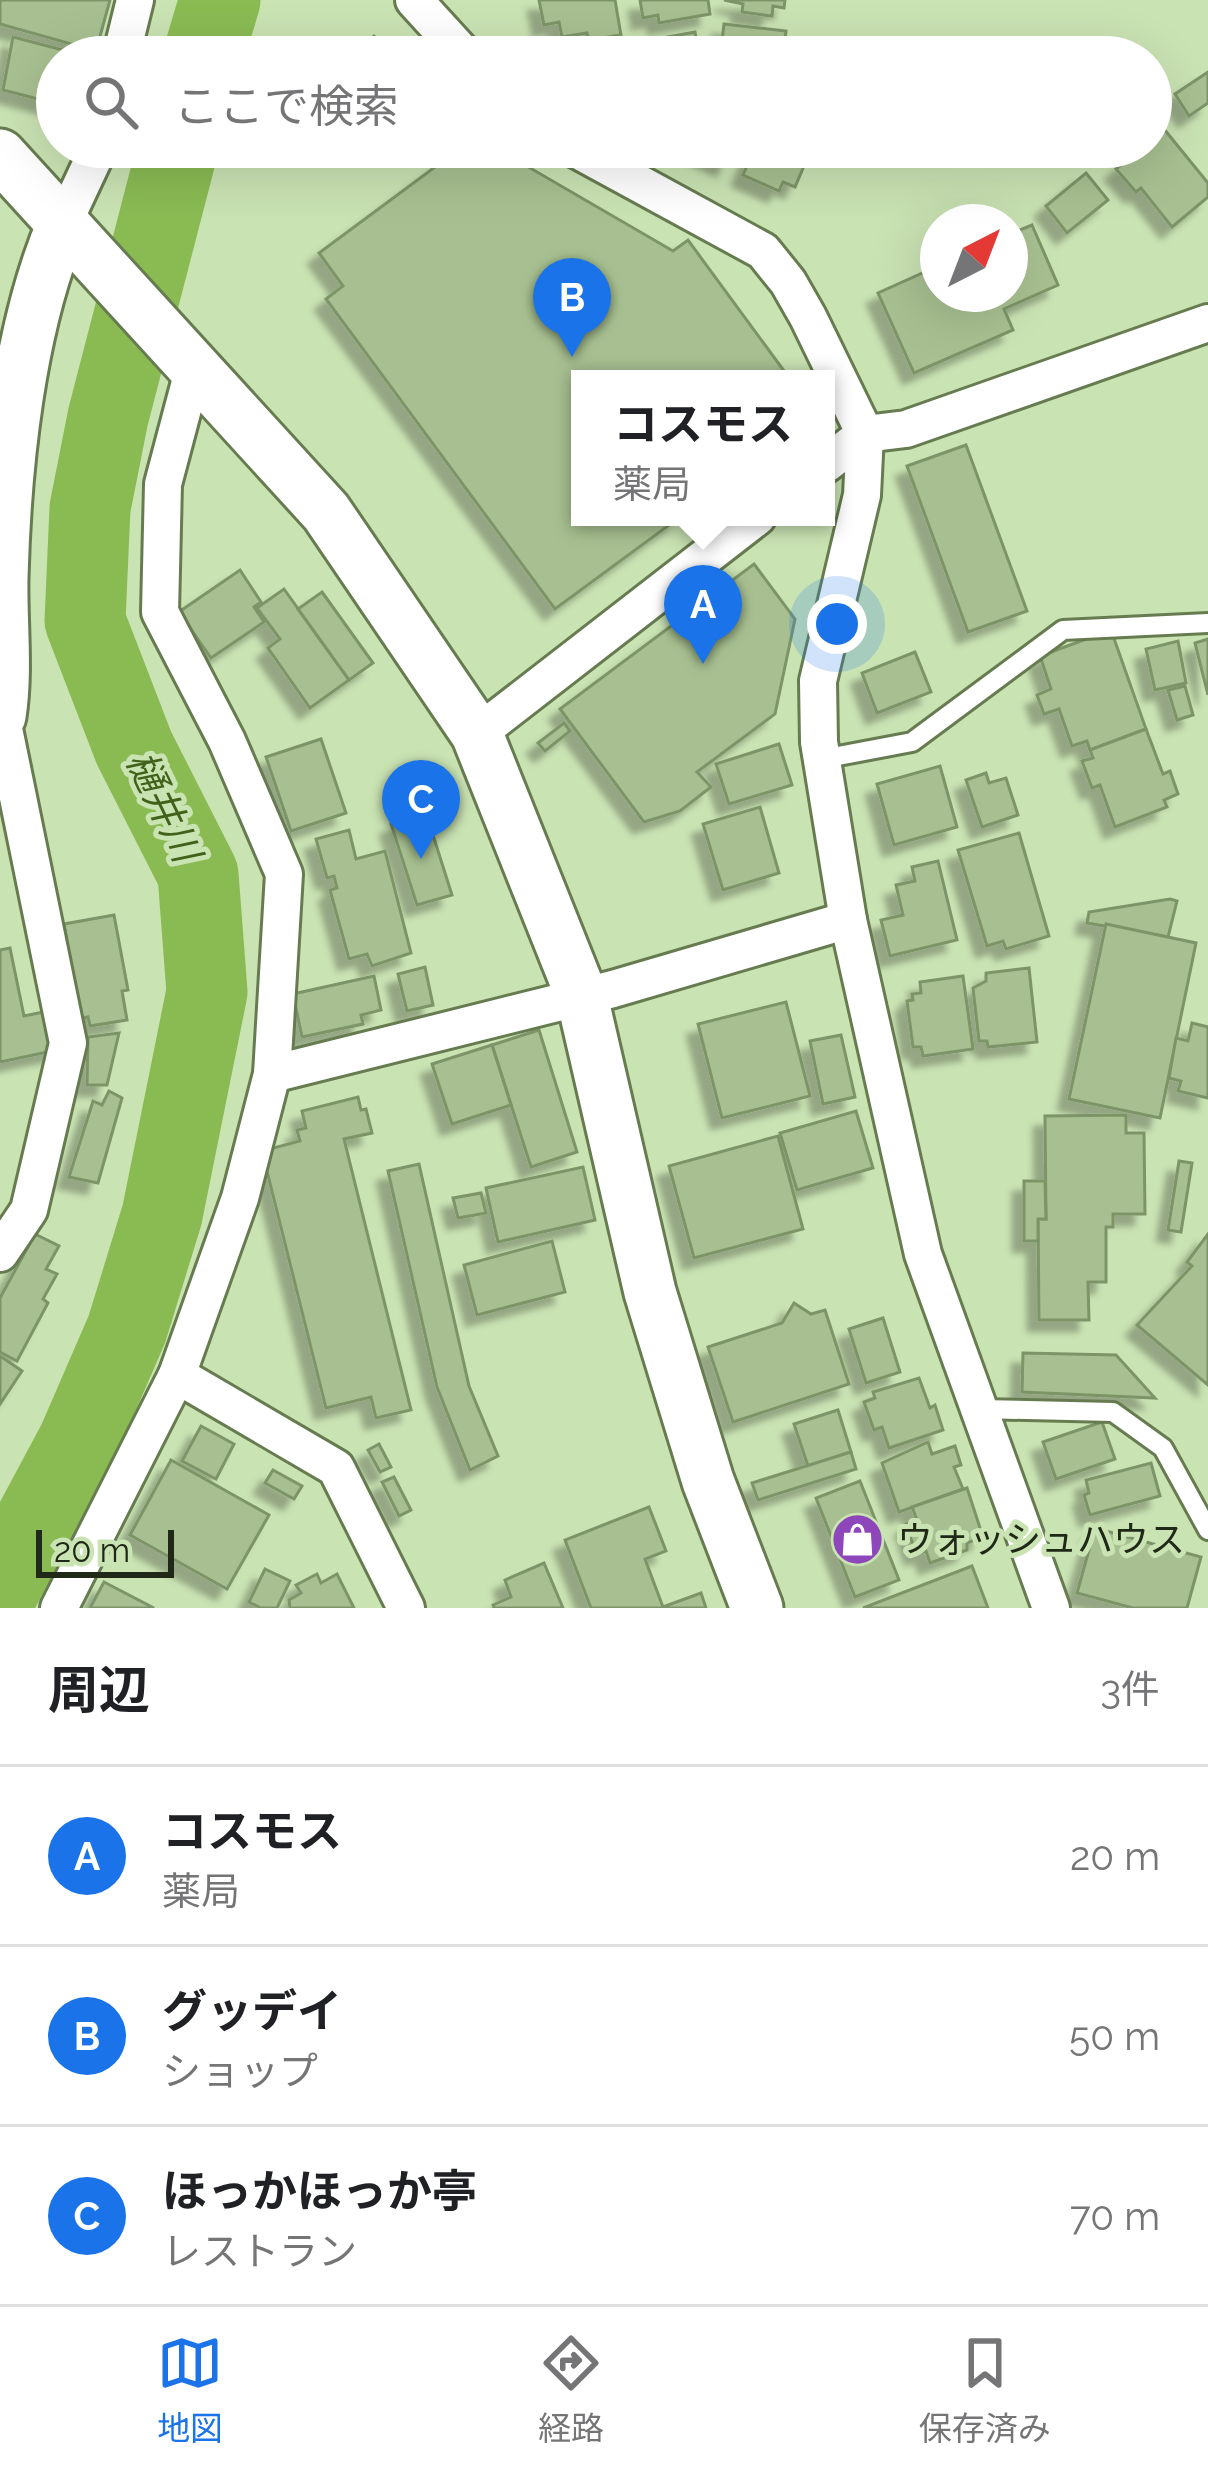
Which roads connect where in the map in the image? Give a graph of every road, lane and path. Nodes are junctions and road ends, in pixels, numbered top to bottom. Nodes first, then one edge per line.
1 (135, 0) edge
2 (413, 0) edge
3 (126, 36) edge
4 (446, 36) edge
5 (0, 154) edge
6 (89, 168) edge
7 (611, 168) edge
8 (63, 224) junction
9 (1208, 323) edge
10 (194, 367) junction
11 (834, 370) edge
12 (835, 372) edge
13 (865, 434) junction
14 (835, 457) edge
15 (745, 526) edge
16 (1208, 623) edge
17 (1, 715) edge
18 (476, 734) junction
19 (822, 759) junction
20 (848, 920) junction
21 (582, 997) junction
22 (272, 1074) junction
23 (0, 1252) edge
24 (178, 1375) junction
25 (979, 1409) junction
26 (1208, 1530) edge
27 (59, 1608) edge
28 (406, 1608) edge
29 (757, 1608) edge
30 (1051, 1608) edge

1 - 3 street
2 - 4 street
5 - 8 street
6 - 8 street
7 - 11 street
8 - 10 street
8 - 17 street
9 - 13 street
10 - 18 street
10 - 22 street
12 - 13 street
13 - 14 street
13 - 19 street
15 - 18 street
16 - 19 lane
17 - 23 street
18 - 21 street
19 - 20 street
20 - 21 street
20 - 25 street
21 - 22 street
21 - 29 street
22 - 24 street
24 - 27 street
24 - 28 street
25 - 26 lane
25 - 30 street

